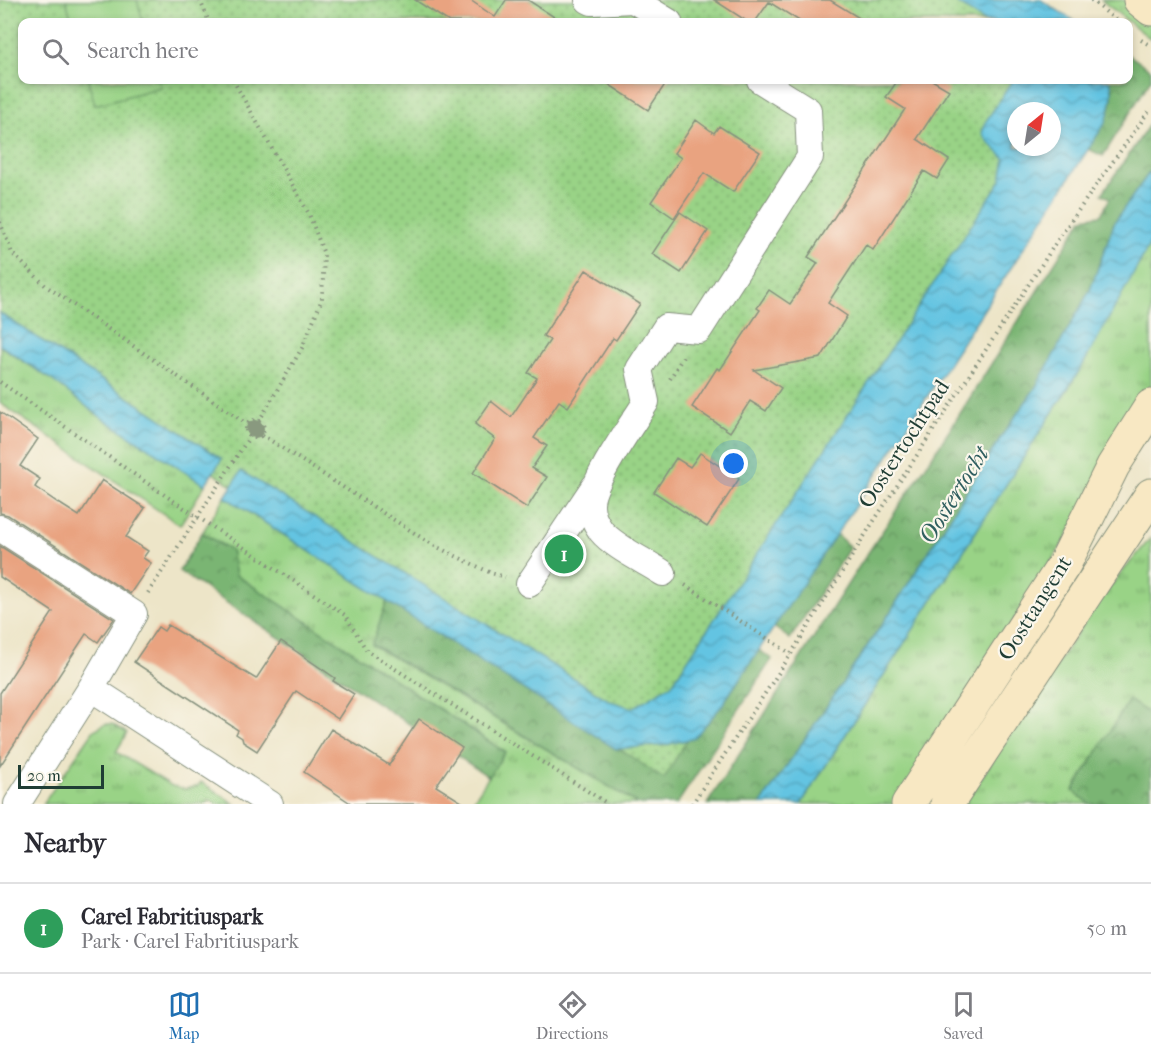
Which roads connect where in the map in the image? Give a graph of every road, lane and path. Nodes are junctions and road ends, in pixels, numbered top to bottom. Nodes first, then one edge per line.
1 (200, 0) edge
2 (588, 0) edge
3 (633, 0) edge
4 (1091, 0) edge
5 (1140, 0) edge
6 (1151, 9) edge
7 (207, 18) edge
8 (662, 18) edge
9 (1114, 18) edge
10 (235, 84) edge
11 (766, 84) edge
12 (1151, 108) edge
13 (0, 222) edge
14 (699, 330) junction
15 (0, 382) edge
16 (646, 402) junction
17 (1151, 406) edge
18 (259, 421) junction
19 (247, 424) junction
20 (262, 435) junction
21 (250, 436) junction
22 (595, 487) junction
23 (1151, 495) edge
24 (199, 516) junction
25 (0, 528) edge
26 (663, 573) joint
27 (529, 584) joint
28 (134, 614) junction
29 (791, 654) junction
30 (91, 688) junction
31 (17, 804) edge
32 (270, 804) edge
33 (608, 804) edge
34 (692, 804) edge
35 (908, 804) edge
36 (947, 804) edge

1 - 7 path
2 - 3 street
3 - 8 street
4 - 9 path
5 - 6 main road
10 - 18 path
11 - 14 street
12 - 29 path, Oostertochtpad
13 - 19 path
14 - 16 path
14 - 16 street
15 - 24 path
16 - 22 street
17 - 35 main road, Oosttangent
18 - 19 path
18 - 20 path
19 - 21 path
20 - 21 path
20 - 27 path
21 - 24 path
22 - 26 street
22 - 27 street
23 - 36 main road, Oosttangent
24 - 28 path
24 - 33 path
25 - 28 street
26 - 29 path
28 - 30 street
29 - 34 path, Oostertochtpad
30 - 31 street
30 - 32 street

